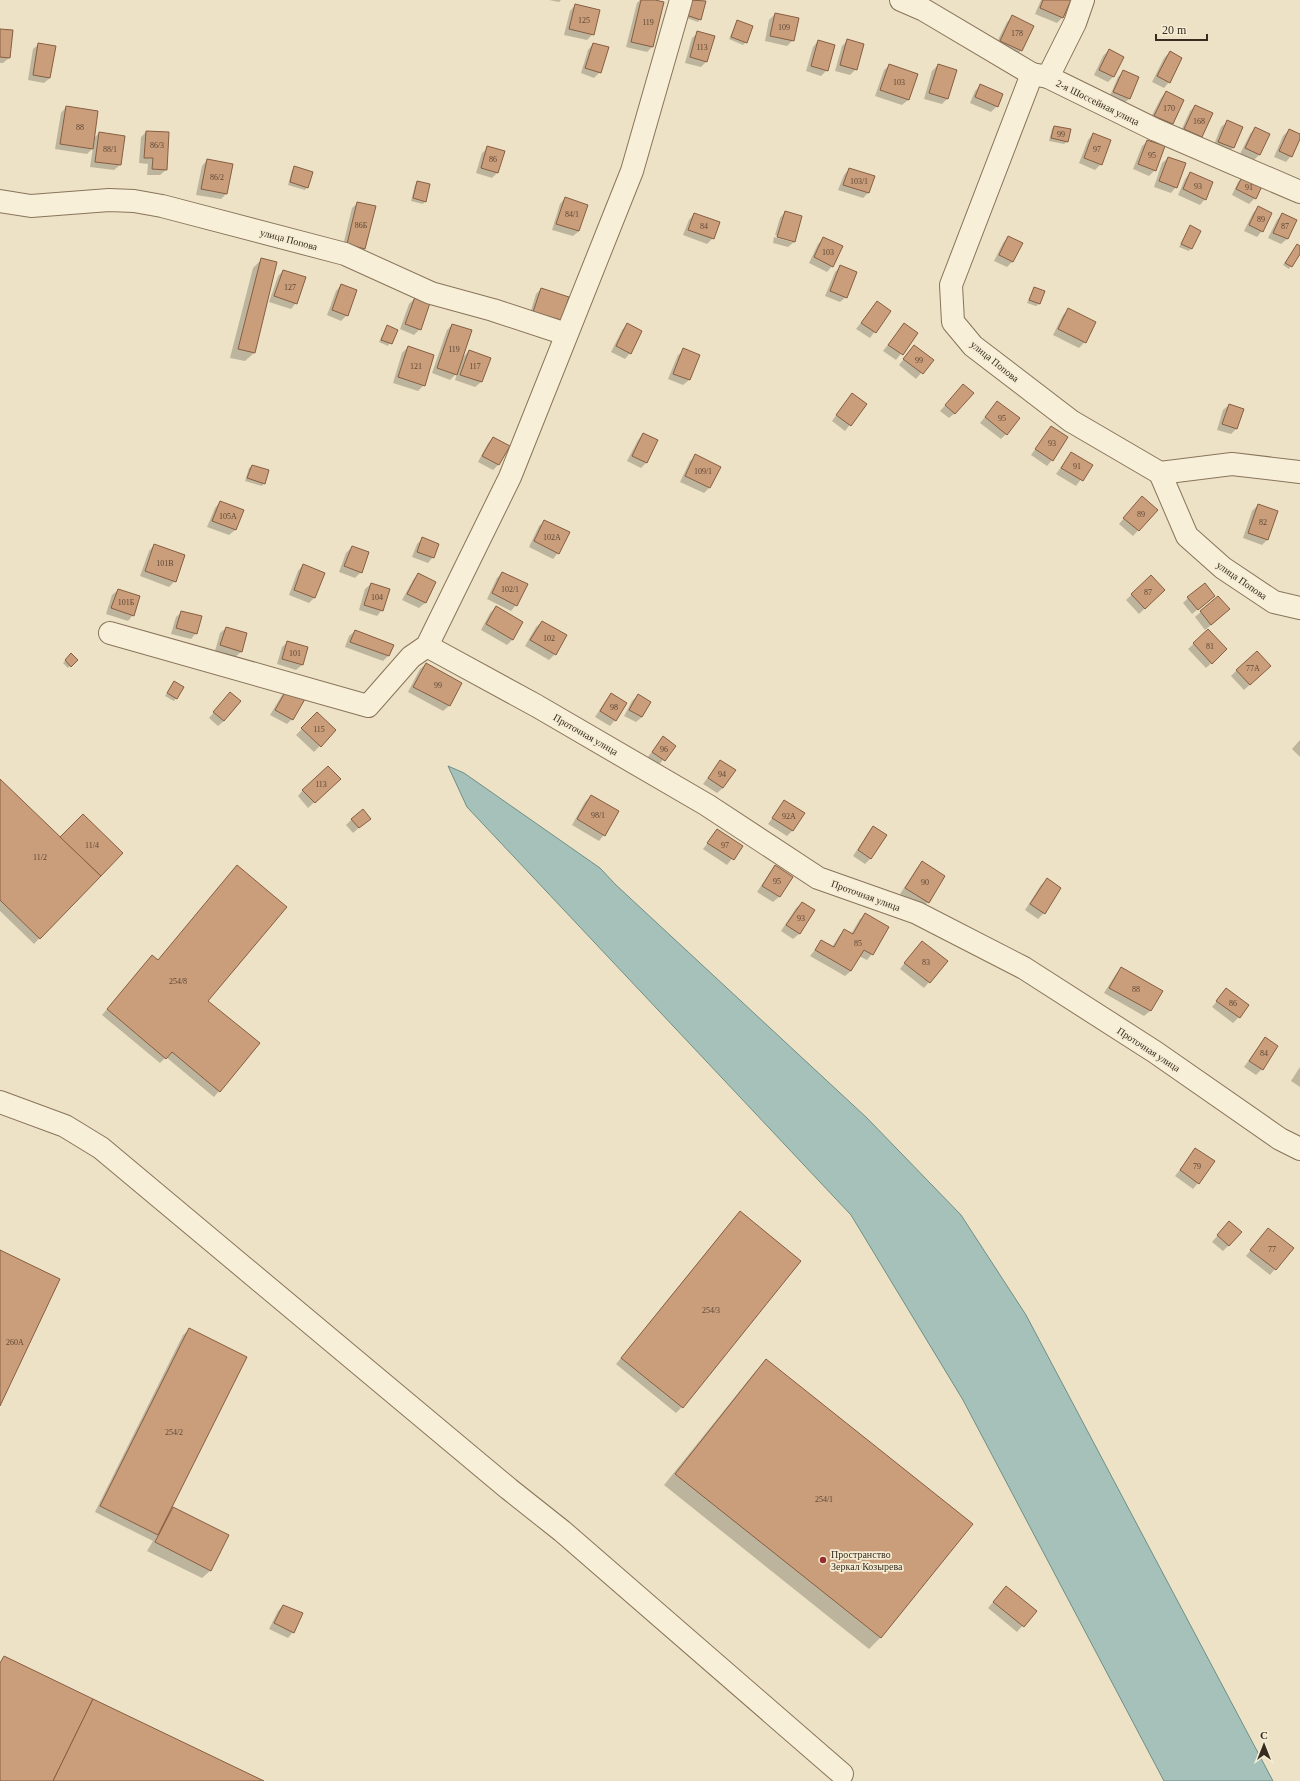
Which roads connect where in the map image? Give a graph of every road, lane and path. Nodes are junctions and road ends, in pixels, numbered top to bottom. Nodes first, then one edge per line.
1 (681, 0) edge
2 (901, 0) edge
3 (1083, 0) edge
4 (1040, 76) junction
5 (1300, 192) edge
6 (0, 201) edge
7 (566, 334) junction
8 (1300, 472) edge
9 (1160, 474) junction
10 (1300, 608) edge
11 (110, 633) dead end
12 (427, 646) junction
13 (0, 1102) edge
14 (1300, 1150) edge
15 (842, 1774) dead end

1 - 7 street
2 - 4 street, 2-я Шоссейная улица
3 - 4 street, улица Попова
4 - 5 street, 2-я Шоссейная улица
4 - 9 street, улица Попова
6 - 7 street, улица Попова
7 - 12 street
8 - 9 street
9 - 10 street, улица Попова
11 - 12 street
12 - 14 street, Проточная улица
13 - 15 street

